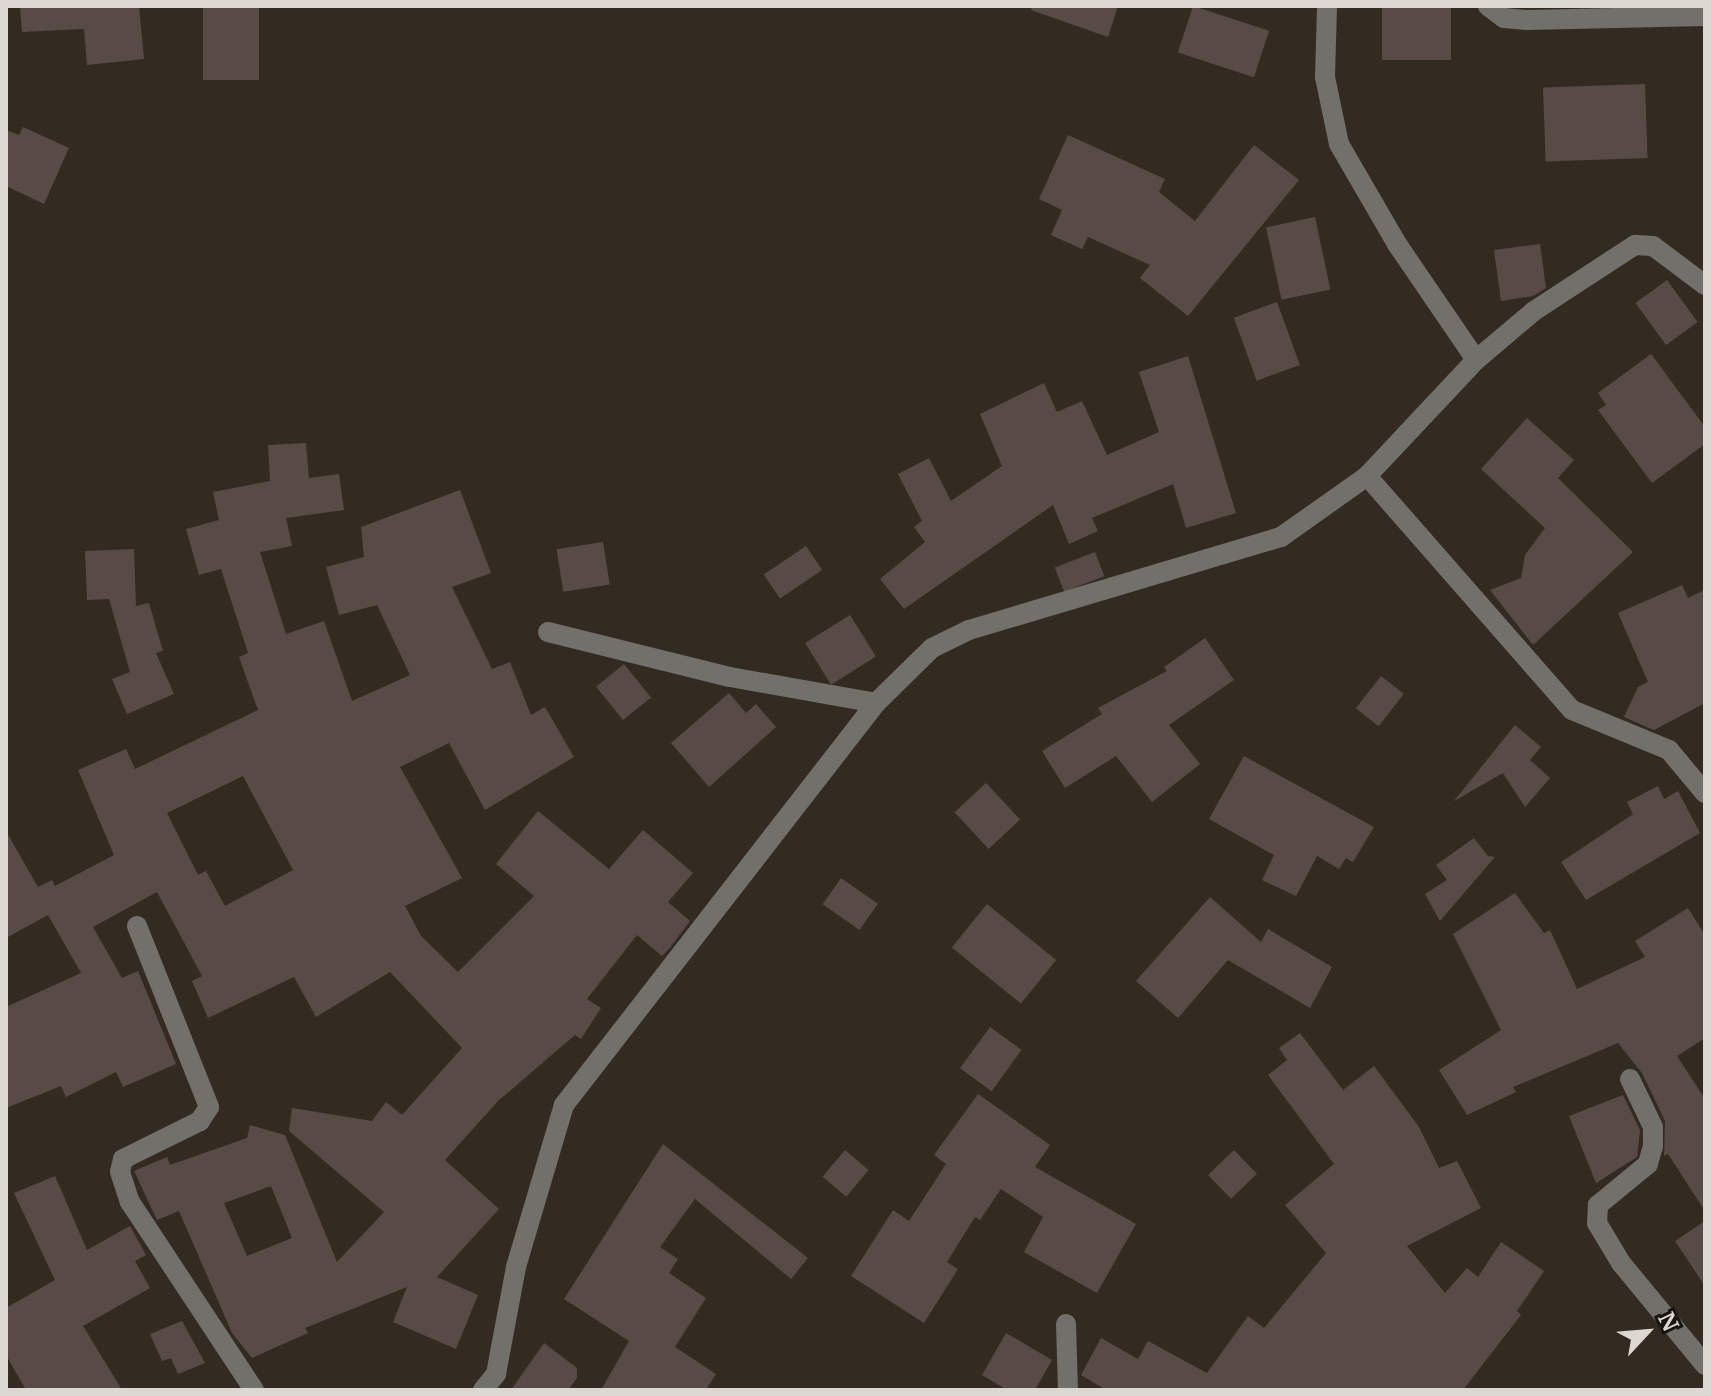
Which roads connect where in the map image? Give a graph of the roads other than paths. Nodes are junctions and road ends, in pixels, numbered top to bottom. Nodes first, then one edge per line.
1 (1327, 6) edge
2 (1488, 6) edge
3 (1705, 16) edge
4 (1705, 285) edge
5 (1476, 360) junction
6 (1367, 476) junction
7 (548, 632) dead end
8 (876, 703) junction
9 (1705, 793) edge
10 (137, 926) dead end
11 (1630, 1079) dead end
12 (1066, 1324) dead end
13 (1705, 1365) edge
14 (254, 1390) edge
15 (483, 1390) edge
16 (1068, 1390) edge

1 - 5 street
2 - 3 street
4 - 5 street
5 - 6 street
6 - 8 street
6 - 9 street
7 - 8 street
8 - 15 street
10 - 14 street
11 - 13 street
12 - 16 street

